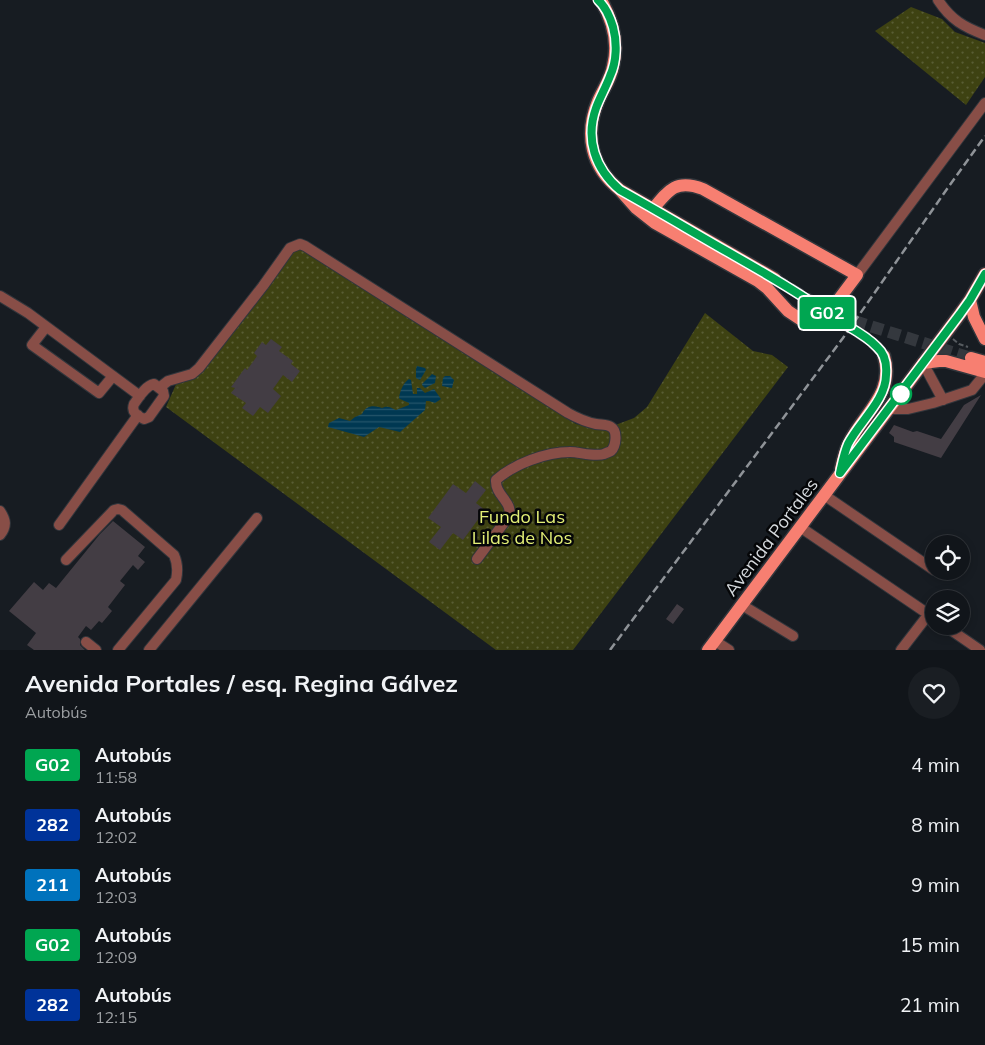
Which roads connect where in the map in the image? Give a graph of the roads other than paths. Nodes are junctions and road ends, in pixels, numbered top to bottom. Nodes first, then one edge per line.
1 (938, 0) edge
2 (601, 1) edge
3 (983, 31) edge
4 (985, 103) edge
5 (620, 190) junction
6 (653, 208) junction
7 (985, 274) edge
8 (857, 275) junction
9 (775, 279) tunnel mouth
10 (0, 296) edge
11 (970, 300) junction
12 (46, 326) junction
13 (985, 339) edge
14 (972, 353) tunnel mouth
15 (884, 356) tunnel mouth
16 (985, 362) edge
17 (923, 363) junction
18 (985, 373) edge
19 (113, 376) junction
20 (159, 388) junction
21 (140, 396) junction
22 (942, 400) junction
23 (889, 409) junction
24 (138, 415) junction
25 (840, 473) junction
26 (824, 495) junction
27 (0, 511) edge
28 (257, 518) dead end
29 (59, 524) dead end
30 (800, 527) junction
31 (0, 535) edge
32 (477, 559) dead end
33 (66, 560) dead end
34 (925, 564) edge
35 (742, 605) junction
36 (925, 612) edge
37 (925, 623) edge
38 (958, 635) edge
39 (793, 636) dead end
40 (86, 642) dead end
41 (712, 646) edge
42 (96, 650) edge
43 (118, 650) edge
44 (149, 650) edge
45 (729, 650) edge
46 (901, 650) edge
47 (980, 650) edge

1 - 3 street
2 - 5 main road
4 - 8 street
5 - 6 main road
5 - 8 main road
6 - 8 main road
6 - 9 main road
7 - 11 main road, Avenida Portales
10 - 12 street
11 - 13 main road
11 - 17 main road, Avenida Portales
12 - 19 street
12 - 19 street
14 - 16 main road
15 - 25 main road
17 - 18 main road
17 - 22 street
17 - 23 main road, Avenida Portales
18 - 22 street
19 - 21 street
20 - 21 street
20 - 24 street
20 - 32 street
21 - 24 street
22 - 23 street
23 - 25 main road, Avenida Portales
24 - 29 street
25 - 26 main road, Avenida Portales
26 - 30 main road, Avenida Portales
26 - 34 street
27 - 31 street
28 - 44 street
30 - 35 main road, Avenida Portales
30 - 36 street
33 - 43 street
35 - 39 street
35 - 41 main road, Avenida Portales
37 - 46 street
38 - 47 street
40 - 42 street
41 - 45 street

